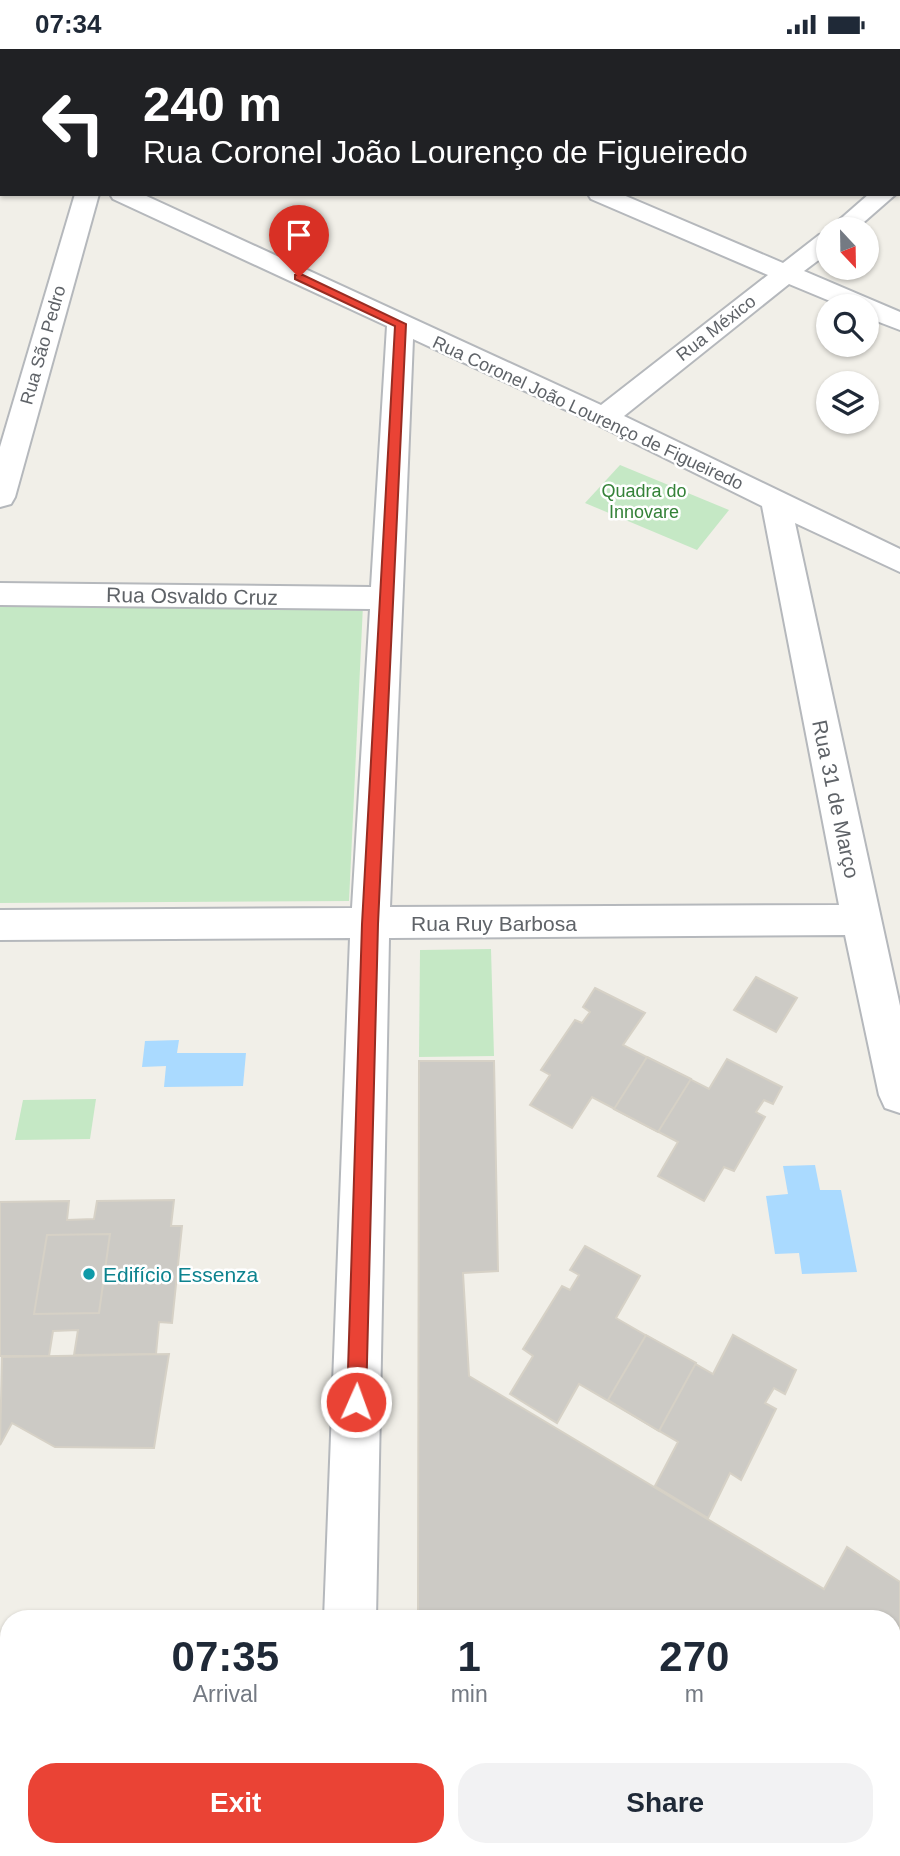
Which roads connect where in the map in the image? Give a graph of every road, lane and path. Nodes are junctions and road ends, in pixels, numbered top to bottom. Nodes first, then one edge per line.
1 (86, 196) edge
2 (126, 196) edge
3 (605, 196) edge
4 (882, 196) edge
5 (856, 217) edge
6 (816, 249) edge
7 (787, 272) junction
8 (836, 294) edge
9 (879, 313) edge
10 (900, 322) edge
11 (400, 324) junction
12 (604, 417) junction
13 (0, 497) edge
14 (776, 503) junction
15 (900, 562) edge
16 (0, 594) edge
17 (385, 598) junction
18 (861, 920) junction
19 (370, 924) junction
20 (0, 925) edge
21 (900, 1095) edge
22 (350, 1610) edge

1 - 13 street, Rua São Pedro
2 - 11 street, Rua Coronel João Lourenço de Figueiredo
3 - 7 street
4 - 5 street
6 - 7 street, Rua México
7 - 8 street
7 - 12 street, Rua México
9 - 10 street
11 - 12 street, Rua Coronel João Lourenço de Figueiredo
11 - 17 street
12 - 14 street, Rua Coronel João Lourenço de Figueiredo
14 - 15 street, Rua Coronel João Lourenço de Figueiredo
14 - 18 street, Rua 31 de Março
16 - 17 street, Rua Osvaldo Cruz
17 - 19 street
18 - 19 street, Rua Ruy Barbosa
18 - 21 street, Rua 31 de Março
19 - 20 street, Rua Ruy Barbosa
19 - 22 street

